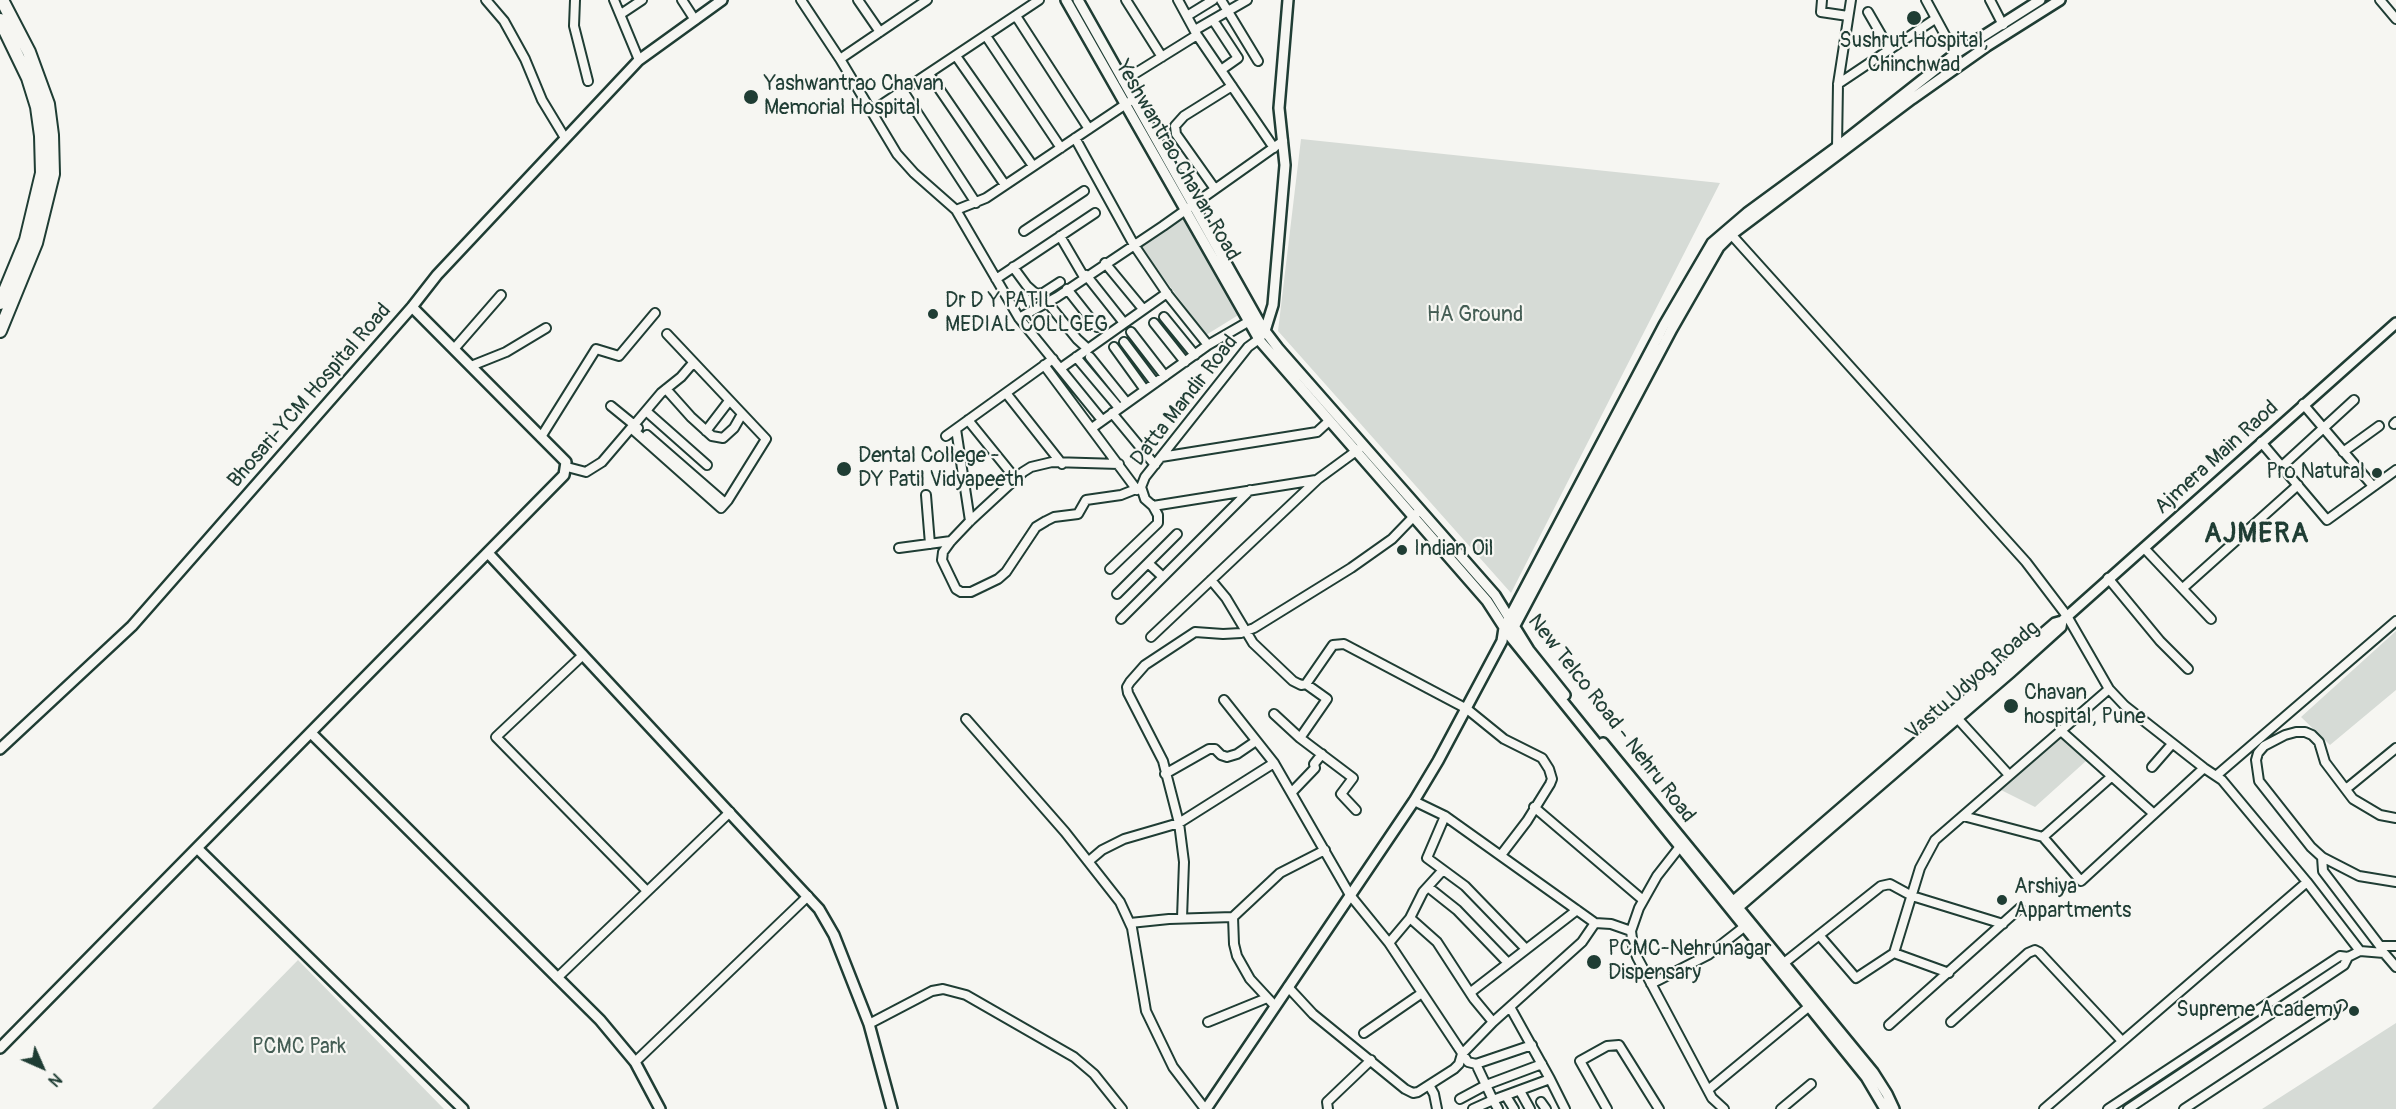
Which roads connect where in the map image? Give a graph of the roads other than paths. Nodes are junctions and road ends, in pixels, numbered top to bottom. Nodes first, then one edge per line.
1 (2, 0) edge
2 (486, 0) edge
3 (575, 0) edge
4 (614, 0) edge
5 (642, 0) edge
6 (682, 0) edge
7 (722, 0) edge
8 (801, 0) edge
9 (858, 0) edge
10 (927, 0) edge
11 (1039, 0) edge
12 (1066, 0) edge
13 (1078, 0) edge
14 (1126, 0) edge
15 (1179, 0) edge
16 (1213, 0) edge
17 (1221, 0) edge
18 (1247, 0) edge
19 (1288, 0) edge
20 (1822, 0) edge
21 (1851, 0) edge
22 (1926, 0) edge
23 (1990, 0) edge
24 (2040, 0) edge
25 (2060, 0) edge
26 (2380, 0) edge
27 (1228, 11) junction
28 (1868, 12) dead end
29 (621, 14) junction
30 (1016, 16) junction
31 (1187, 16) junction
32 (1848, 16) junction
33 (2396, 18) edge
34 (1935, 19) junction
35 (0, 20) edge
36 (694, 20) junction
37 (1213, 20) junction
38 (2003, 25) junction
39 (880, 32) junction
40 (1196, 32) junction
41 (986, 36) junction
42 (1890, 50) junction
43 (1955, 54) junction
44 (956, 56) junction
45 (1162, 57) junction
46 (840, 59) junction
47 (639, 60) junction
48 (1258, 61) dead end
49 (1961, 65) junction
50 (1221, 70) junction
51 (929, 74) junction
52 (588, 81) dead end
53 (1123, 81) junction
54 (1838, 84) junction
55 (1232, 86) junction
56 (903, 91) junction
57 (1133, 100) junction
58 (1124, 105) junction
59 (872, 111) junction
60 (1089, 129) junction
61 (565, 138) junction
62 (1075, 138) junction
63 (1283, 141) junction
64 (1061, 148) junction
65 (1274, 148) junction
66 (1839, 150) junction
67 (1033, 166) junction
68 (1005, 185) junction
69 (1215, 189) junction
70 (1084, 190) dead end
71 (975, 202) junction
72 (1189, 207) junction
73 (956, 210) junction
74 (1095, 213) dead end
75 (1024, 231) dead end
76 (1729, 232) junction
77 (1060, 236) junction
78 (1134, 245) junction
79 (1105, 263) junction
80 (1013, 267) junction
81 (1085, 276) junction
82 (996, 279) junction
83 (1060, 282) dead end
84 (1067, 289) junction
85 (1167, 293) junction
86 (501, 295) dead end
87 (1047, 302) junction
88 (0, 303) edge
89 (412, 307) junction
90 (1143, 309) junction
91 (655, 313) dead end
92 (1164, 317) dead end
93 (1019, 318) junction
94 (1252, 319) junction
95 (1124, 323) junction
96 (1154, 323) dead end
97 (2396, 323) edge
98 (1097, 327) dead end
99 (546, 328) dead end
100 (0, 331) edge
101 (1131, 332) dead end
102 (667, 334) dead end
103 (1262, 336) junction
104 (1124, 342) dead end
105 (1209, 345) junction
106 (1113, 347) dead end
107 (454, 349) junction
108 (1089, 352) junction
109 (1195, 355) junction
110 (1076, 357) junction
111 (1053, 359) junction
112 (1185, 362) junction
113 (693, 363) junction
114 (1044, 365) junction
115 (471, 366) junction
116 (1061, 368) junction
117 (1165, 376) junction
118 (1155, 383) junction
119 (666, 389) junction
120 (1145, 390) junction
121 (1006, 393) junction
122 (2354, 400) dead end
123 (729, 401) junction
124 (1127, 403) junction
125 (2303, 404) junction
126 (610, 407) dead end
127 (646, 411) junction
128 (1116, 411) junction
129 (742, 414) junction
130 (968, 420) junction
131 (1102, 420) junction
132 (1329, 421) junction
133 (633, 426) junction
134 (2379, 426) dead end
135 (1092, 428) junction
136 (2323, 428) junction
137 (956, 429) junction
138 (706, 431) junction
139 (946, 436) dead end
140 (541, 437) junction
141 (2261, 442) junction
142 (1360, 449) junction
143 (2343, 452) junction
144 (1161, 457) junction
145 (1062, 464) junction
146 (1119, 464) junction
147 (707, 465) dead end
148 (1155, 465) junction
149 (567, 467) junction
150 (2281, 467) junction
151 (2396, 470) edge
152 (1015, 478) junction
153 (1318, 479) junction
154 (2298, 485) junction
155 (2372, 485) junction
156 (1139, 489) junction
157 (1250, 490) junction
158 (926, 495) dead end
159 (1153, 506) junction
160 (1416, 513) junction
161 (970, 521) junction
162 (1177, 534) dead end
163 (951, 541) junction
164 (930, 544) junction
165 (899, 548) dead end
166 (2144, 548) junction
167 (488, 553) junction
168 (1148, 563) junction
169 (1110, 570) dead end
170 (1163, 577) junction
171 (2108, 578) junction
172 (1211, 580) junction
173 (2183, 588) junction
174 (1117, 594) dead end
175 (1510, 618) junction
176 (2064, 618) junction
177 (1121, 619) dead end
178 (2211, 619) dead end
179 (2394, 626) edge
180 (1245, 631) junction
181 (1507, 633) junction
182 (1151, 637) dead end
183 (583, 655) junction
184 (2188, 669) dead end
185 (1306, 684) junction
186 (2109, 690) junction
187 (1224, 700) dead end
188 (1467, 709) junction
189 (1274, 714) dead end
190 (966, 719) dead end
191 (1954, 720) junction
192 (2060, 730) junction
193 (311, 733) junction
194 (1300, 738) junction
195 (1256, 741) junction
196 (2172, 744) junction
197 (0, 748) edge
198 (2396, 748) edge
199 (1322, 754) junction
200 (1274, 763) junction
201 (2152, 766) dead end
202 (2204, 768) junction
203 (1165, 774) junction
204 (2009, 775) junction
205 (2217, 775) junction
206 (2111, 777) junction
207 (2346, 789) junction
208 (1292, 792) junction
209 (1414, 801) junction
210 (1534, 807) junction
211 (1356, 810) dead end
212 (730, 812) junction
213 (2154, 814) junction
214 (1445, 816) junction
215 (1963, 816) junction
216 (2396, 818) edge
217 (1179, 823) junction
218 (2043, 837) junction
219 (1682, 844) junction
220 (197, 848) junction
221 (1325, 850) junction
222 (1501, 855) junction
223 (2322, 856) junction
224 (1089, 861) junction
225 (1443, 870) junction
226 (2307, 882) junction
227 (2396, 882) edge
228 (1428, 887) junction
229 (647, 891) junction
230 (1350, 895) junction
231 (808, 896) junction
232 (1911, 896) junction
233 (1643, 900) junction
234 (1733, 906) junction
235 (2020, 908) dead end
236 (1577, 910) junction
237 (1233, 917) junction
238 (1176, 918) junction
239 (1410, 918) junction
240 (1130, 923) junction
241 (1595, 923) junction
242 (2003, 924) junction
243 (1744, 927) junction
244 (1631, 931) junction
245 (1819, 935) junction
246 (1389, 943) junction
247 (2396, 946) edge
248 (1526, 949) junction
249 (2360, 951) junction
250 (1894, 953) junction
251 (2348, 957) junction
252 (1508, 963) junction
253 (1781, 966) junction
254 (2396, 967) edge
255 (1949, 973) junction
256 (2308, 977) junction
257 (557, 978) junction
258 (1651, 984) junction
259 (2313, 986) junction
260 (1288, 987) junction
261 (1471, 992) junction
262 (1422, 993) junction
263 (1267, 998) junction
264 (1812, 1004) junction
265 (2342, 1005) dead end
266 (1275, 1006) junction
267 (1510, 1007) junction
268 (2258, 1010) junction
269 (2265, 1018) junction
270 (1208, 1022) dead end
271 (1493, 1022) junction
272 (1951, 1022) dead end
273 (869, 1024) junction
274 (1889, 1025) dead end
275 (1364, 1033) dead end
276 (2122, 1041) junction
277 (1532, 1045) junction
278 (0, 1048) edge
279 (1462, 1054) junction
280 (1371, 1060) junction
281 (635, 1062) junction
282 (1476, 1064) junction
283 (1542, 1064) junction
284 (2162, 1073) junction
285 (1550, 1079) junction
286 (2168, 1082) junction
287 (1811, 1084) dead end
288 (1486, 1085) junction
289 (1429, 1086) junction
290 (1520, 1090) junction
291 (1708, 1090) junction
292 (1506, 1096) junction
293 (1460, 1099) dead end
294 (1493, 1100) junction
295 (1888, 1106) edge
296 (1484, 1107) edge
297 (463, 1109) edge
298 (660, 1109) edge
299 (892, 1109) edge
300 (1122, 1109) edge
301 (1205, 1109) edge
302 (1328, 1109) edge
303 (1437, 1109) edge
304 (1473, 1109) edge
305 (1498, 1109) edge
306 (1514, 1109) edge
307 (1530, 1109) edge
308 (1565, 1109) edge
309 (1607, 1109) edge
310 (1659, 1109) edge
311 (1724, 1109) edge
312 (1781, 1109) edge
313 (2044, 1109) edge
314 (2108, 1109) edge
315 (2128, 1109) edge
316 (2184, 1109) edge

1 - 100 highway
2 - 61 street
3 - 52 street
4 - 29 street
5 - 29 street
6 - 36 street
7 - 36 street, Bhosari-YCM Hospital Road
8 - 46 street
9 - 39 street
10 - 39 street
11 - 30 street
12 - 58 street, Yeshwantrao Chavan Road
13 - 53 street, Yeshwantrao Chavan Road
14 - 45 street
15 - 31 street
16 - 31 street
17 - 27 street
18 - 27 street
19 - 63 street
20 - 32 street
21 - 32 street
22 - 34 street
23 - 38 street
24 - 38 street
25 - 49 street
26 - 33 street
27 - 37 street
27 - 48 street
28 - 42 street
29 - 47 street
30 - 41 street
30 - 60 street
31 - 40 street
32 - 54 street
34 - 42 street
34 - 43 street
35 - 88 highway
36 - 47 street, Bhosari-YCM Hospital Road
37 - 40 street
37 - 50 street
38 - 43 street
39 - 46 street
40 - 45 street
40 - 50 street
41 - 44 street
41 - 64 street
42 - 54 street
43 - 49 street
43 - 66 street
44 - 51 street
44 - 67 street
45 - 53 street
46 - 59 street
47 - 61 street, Bhosari-YCM Hospital Road
49 - 66 street
50 - 55 street
51 - 56 street
51 - 68 street
53 - 57 street, Yeshwantrao Chavan Road
54 - 66 street
55 - 65 street
55 - 69 street
56 - 59 street
56 - 71 street
57 - 58 street
57 - 72 street, Yeshwantrao Chavan Road
58 - 60 street
58 - 72 street, Yeshwantrao Chavan Road
59 - 73 street
60 - 62 street
61 - 89 street, Bhosari-YCM Hospital Road
62 - 64 street
62 - 78 street
63 - 65 street
63 - 103 street
64 - 67 street
65 - 69 street
66 - 76 street
67 - 68 street
68 - 71 street
69 - 72 street
70 - 75 street
71 - 73 street
72 - 78 street
72 - 94 street, Yeshwantrao Chavan Road
73 - 82 street
74 - 77 street
76 - 175 street
76 - 176 street
76 - 181 street
77 - 80 street
77 - 81 street
78 - 79 street
78 - 85 street
79 - 81 street
79 - 90 street
80 - 82 street
80 - 83 street
81 - 84 street
81 - 95 street
82 - 93 street
84 - 87 street
84 - 98 street
85 - 90 street
85 - 105 street
86 - 107 street
87 - 93 street
87 - 108 street
89 - 107 street
89 - 197 street, Bhosari-YCM Hospital Road
90 - 95 street
91 - 140 street
92 - 109 street
93 - 111 street
94 - 103 street, Yeshwantrao Chavan Road
94 - 105 street
95 - 108 street
96 - 112 street
97 - 125 street, Ajmera Main Raod
99 - 115 street
101 - 117 street
102 - 113 street
103 - 132 street, New Telco Road - Nehru Road
103 - 142 street, New Telco Road - Nehru Road
103 - 144 street, Datta Mandir Road
104 - 118 street
105 - 109 street
106 - 120 street
107 - 115 street
108 - 110 street
108 - 124 street
109 - 112 street
110 - 116 street
110 - 128 street
111 - 114 street
111 - 116 street
112 - 117 street
113 - 119 street
113 - 123 street
114 - 121 street
114 - 135 street
115 - 140 street
116 - 131 street
117 - 118 street
118 - 120 street
119 - 127 street
119 - 138 street
120 - 124 street
121 - 130 street
121 - 145 street
122 - 136 street
123 - 129 street
123 - 138 street
124 - 128 street
125 - 136 street
125 - 141 street, Ajmera Main Raod
126 - 133 street
127 - 133 street
127 - 147 street
128 - 131 street
128 - 148 street
129 - 133 street
129 - 138 street
130 - 137 street
130 - 152 street
131 - 135 street
132 - 142 street, New Telco Road - Nehru Road
132 - 144 street
133 - 149 street
134 - 143 street
135 - 146 street
136 - 143 street
136 - 150 street
137 - 139 street
137 - 161 street
140 - 149 street
141 - 150 street
141 - 166 street, Ajmera Main Raod
142 - 153 street
142 - 160 street, New Telco Road - Nehru Road
143 - 155 street
144 - 148 street, Datta Mandir Road
145 - 146 street
145 - 152 street
146 - 156 street
148 - 156 street, Datta Mandir Road
149 - 167 street
150 - 154 street
151 - 155 street
152 - 161 street
153 - 157 street
153 - 172 street
154 - 155 street
154 - 173 street
156 - 159 street
156 - 163 street
157 - 159 street
157 - 170 street
158 - 164 street
159 - 169 street
160 - 175 street, New Telco Road - Nehru Road
160 - 180 street
160 - 181 street, New Telco Road - Nehru Road
161 - 163 street
162 - 168 street
163 - 164 street
164 - 165 street
166 - 171 street, Ajmera Main Raod
166 - 173 street
167 - 183 street
167 - 193 street
168 - 170 street
168 - 174 street
170 - 177 street
171 - 176 street, Ajmera Main Raod
171 - 184 street
172 - 180 street
172 - 182 street
173 - 178 street
175 - 181 street, New Telco Road - Nehru Road
176 - 186 street
176 - 191 street, Vastu Udyog Roadg
179 - 205 street
180 - 185 street
180 - 203 street
181 - 188 street
181 - 219 street, New Telco Road - Nehru Road
183 - 212 street
183 - 229 street
185 - 188 street
185 - 194 street
186 - 192 street
186 - 196 street
187 - 195 street
188 - 209 street
188 - 210 street
189 - 194 street
190 - 224 street
191 - 204 street
191 - 234 street, Vastu Udyog Roadg
192 - 204 street
192 - 206 street
193 - 220 street
193 - 257 street
194 - 199 street
195 - 200 street
195 - 203 street
196 - 201 street
196 - 202 street
198 - 207 street
199 - 208 street
199 - 211 street
200 - 208 street
200 - 217 street
202 - 205 street
202 - 213 street
203 - 217 street
204 - 215 street
205 - 226 street
206 - 213 street
206 - 218 street
207 - 216 street
207 - 223 street
208 - 221 street
209 - 214 street
209 - 230 street
210 - 222 street
210 - 233 street
212 - 229 street
212 - 231 street
213 - 218 street
214 - 222 street
214 - 225 street
215 - 218 street
215 - 232 street
217 - 224 street
217 - 238 street
219 - 233 street
219 - 234 street, New Telco Road - Nehru Road
220 - 278 street
220 - 297 street
221 - 230 street
221 - 237 street
222 - 236 street
223 - 227 street
223 - 247 street
224 - 240 street
225 - 228 street
225 - 248 street
226 - 249 street
226 - 276 street
228 - 239 street
228 - 252 street
229 - 257 street
230 - 246 street
230 - 260 street
231 - 273 street
231 - 281 street
232 - 242 street
232 - 245 street
232 - 250 street
233 - 244 street
234 - 243 street, New Telco Road - Nehru Road
234 - 253 street, New Telco Road - Nehru Road
235 - 242 street
236 - 241 street
236 - 248 street
237 - 238 street
237 - 263 street
238 - 240 street
239 - 246 street
239 - 261 street
240 - 301 street
241 - 244 street
241 - 267 street
242 - 255 street
243 - 253 street, New Telco Road - Nehru Road
243 - 258 street
244 - 258 street
245 - 250 street
245 - 253 street
246 - 262 street
248 - 252 street
249 - 251 street
249 - 254 street
250 - 255 street
251 - 256 street
251 - 259 street
252 - 261 street
253 - 264 street, New Telco Road - Nehru Road
255 - 274 street
256 - 259 street
256 - 268 street
257 - 281 street
258 - 291 street
259 - 269 street
260 - 266 street
260 - 280 street
261 - 271 street
262 - 275 street
262 - 279 street
263 - 266 street
263 - 270 street
264 - 291 street
264 - 295 street, New Telco Road - Nehru Road
265 - 316 street
266 - 301 street
267 - 271 street
267 - 277 street
268 - 269 street
268 - 284 street
269 - 286 street
271 - 279 street
272 - 276 street
273 - 299 street
273 - 300 street
276 - 313 street
277 - 282 street
277 - 283 street
279 - 282 street
279 - 289 street
280 - 289 street
280 - 302 street
281 - 298 street
282 - 288 street
283 - 285 street
283 - 288 street
284 - 286 street
284 - 314 street
285 - 290 street
285 - 308 street
286 - 315 street
287 - 312 street
288 - 293 street
288 - 294 street
289 - 303 street
290 - 292 street
290 - 307 street
291 - 311 street
292 - 294 street
292 - 306 street
294 - 296 street
294 - 305 street
296 - 304 street
309 - 310 street

